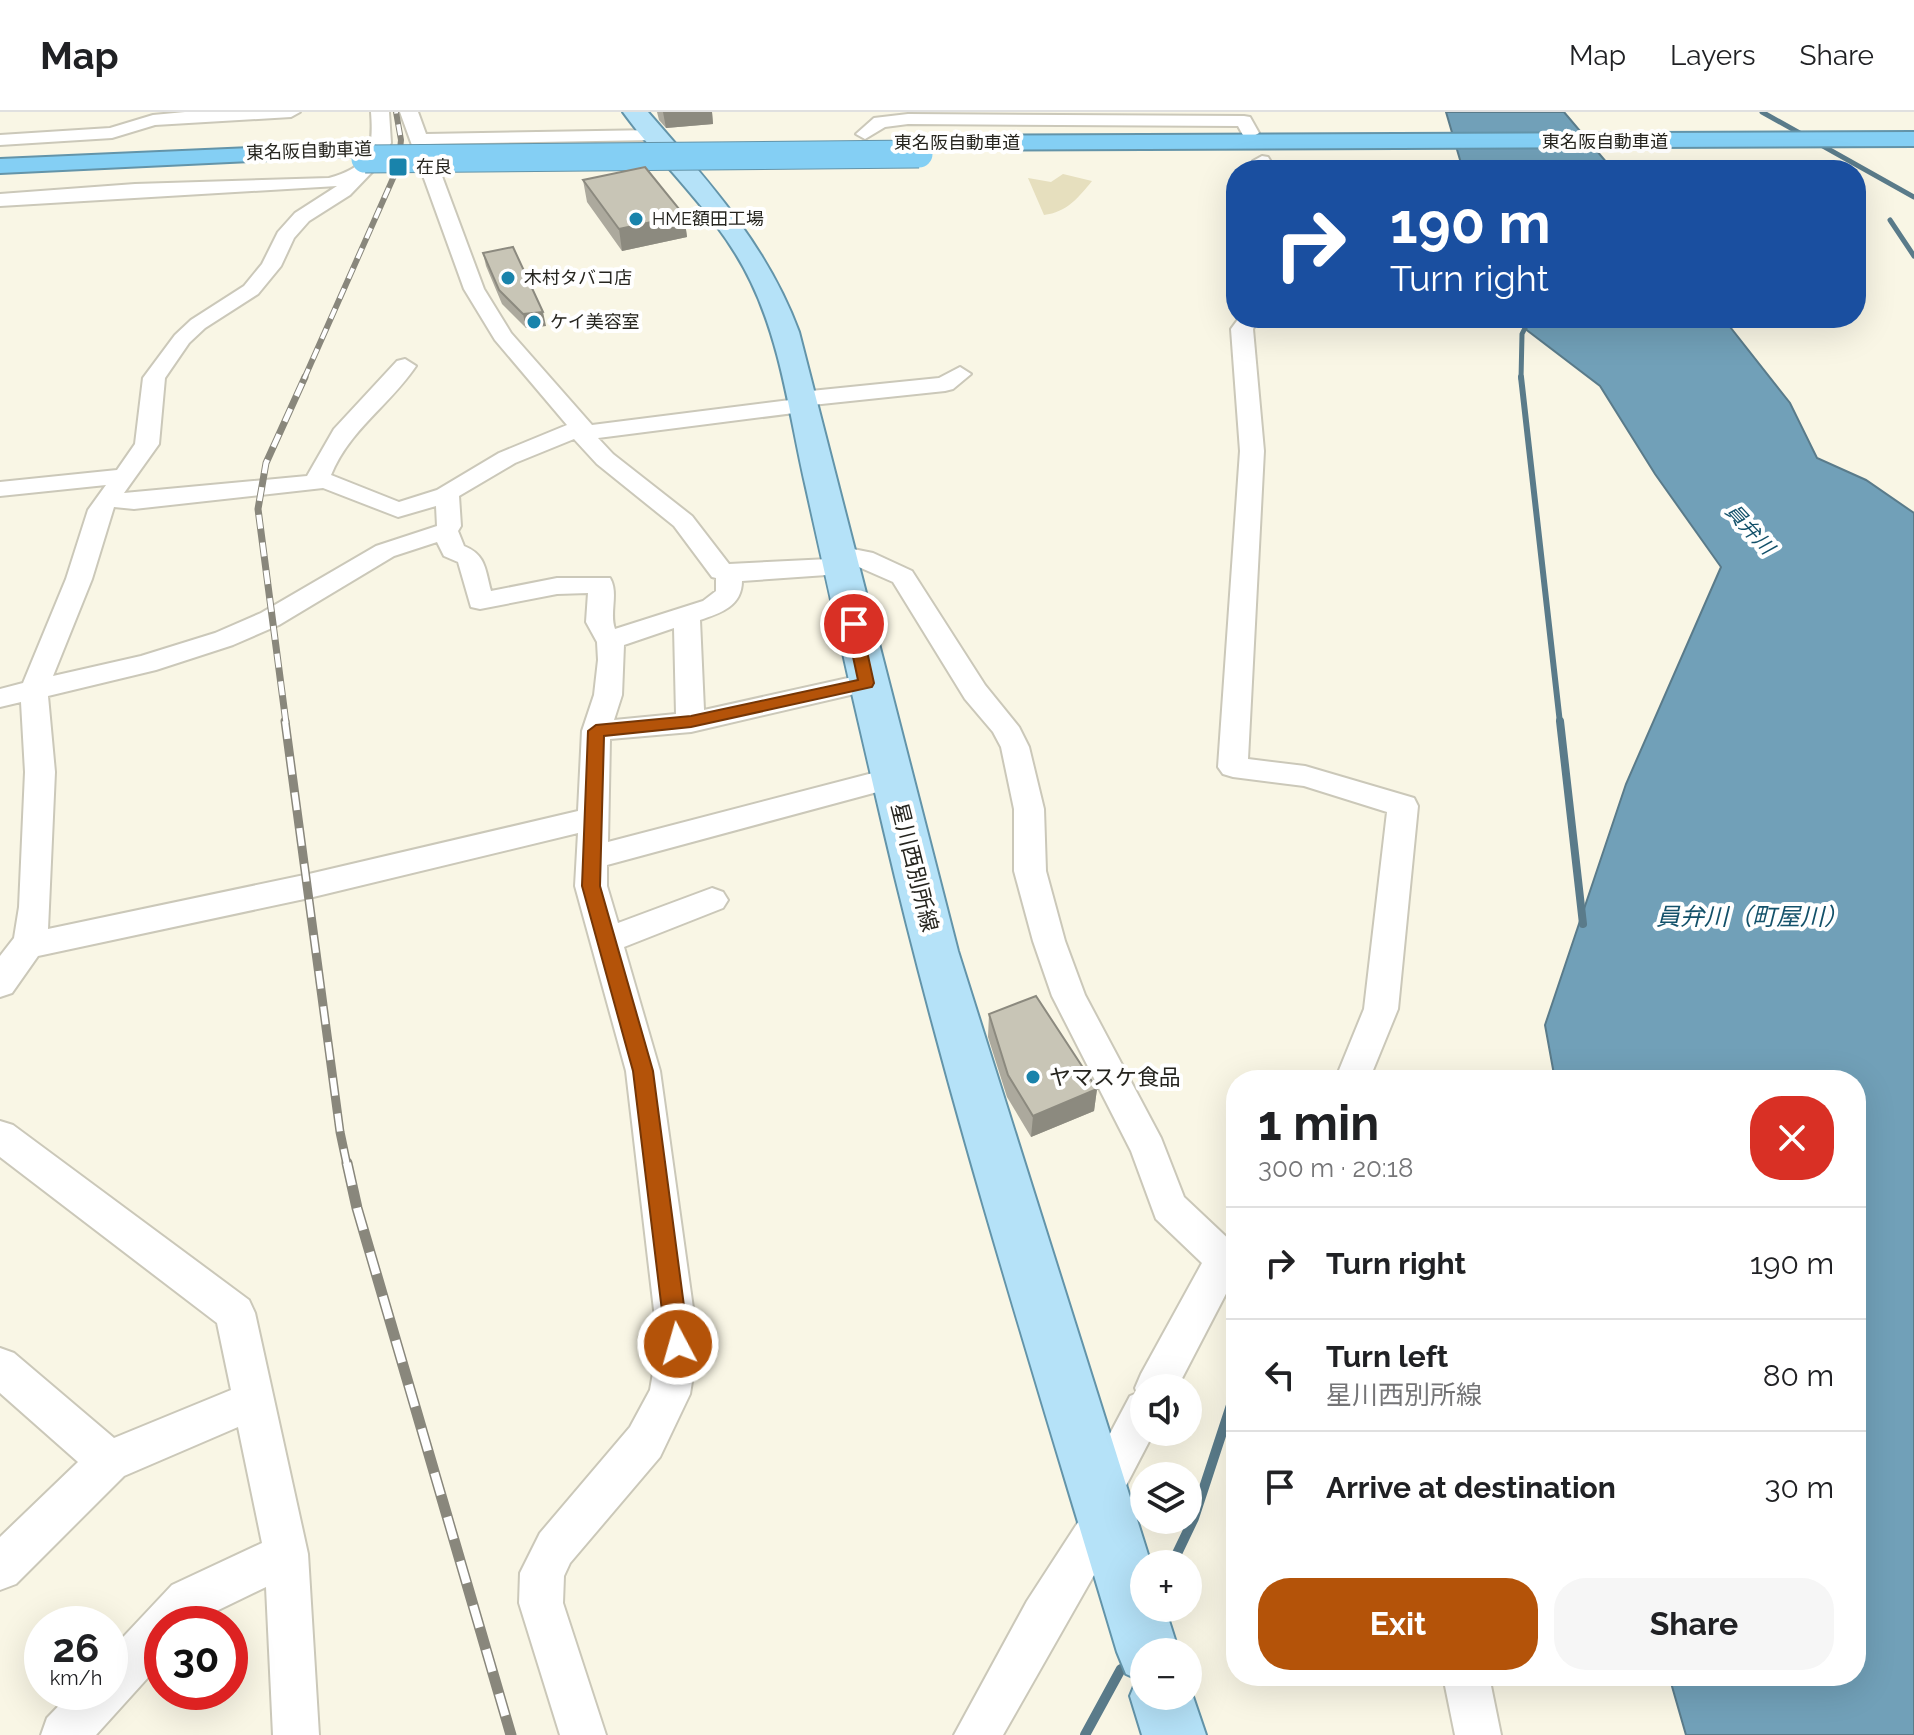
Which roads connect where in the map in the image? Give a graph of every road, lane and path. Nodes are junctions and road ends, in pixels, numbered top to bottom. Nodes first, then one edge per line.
1 (291, 112) edge
2 (380, 112) edge
3 (409, 112) edge
4 (1011, 117) edge
5 (645, 123) edge
6 (1250, 133) dead end
7 (865, 134) dead end
8 (419, 139) junction
9 (1914, 139) edge
10 (0, 140) edge
11 (1894, 147) edge
12 (364, 161) junction
13 (0, 166) edge
14 (0, 175) edge
15 (0, 200) edge
16 (1243, 328) edge
17 (405, 366) dead end
18 (960, 374) dead end
19 (802, 402) junction
20 (583, 431) junction
21 (124, 476) junction
22 (326, 481) junction
23 (0, 489) edge
24 (446, 495) junction
25 (110, 499) junction
26 (446, 531) junction
27 (840, 560) junction
28 (729, 572) junction
29 (686, 616) junction
30 (610, 640) junction
31 (866, 683) junction
32 (34, 690) junction
33 (0, 698) edge
34 (691, 722) junction
35 (596, 731) junction
36 (892, 778) junction
37 (593, 839) junction
38 (712, 900) dead end
39 (606, 941) junction
40 (29, 945) junction
41 (0, 984) edge
42 (1356, 1070) edge
43 (0, 1136) edge
44 (1226, 1263) edge
45 (1226, 1271) edge
46 (0, 1367) edge
47 (1163, 1374) edge
48 (254, 1400) junction
49 (1130, 1442) edge
50 (109, 1461) junction
51 (1103, 1505) junction
52 (286, 1554) junction
53 (0, 1568) edge
54 (183, 1606) edge
55 (1144, 1638) edge
56 (144, 1648) edge
57 (128, 1666) edge
58 (1468, 1686) edge
59 (87, 1710) edge
60 (1166, 1710) edge
61 (64, 1735) edge
62 (296, 1735) edge
63 (583, 1735) edge
64 (977, 1735) edge
65 (1174, 1735) edge
66 (1478, 1735) edge

1 - 10 street
2 - 12 street
3 - 8 street
4 - 6 street
4 - 7 street
5 - 8 street
5 - 19 main road, 星川西別所線
8 - 20 street
9 - 11 highway, 東名阪自動車道
11 - 12 highway, 東名阪自動車道, bridge
12 - 13 highway, 東名阪自動車道
12 - 14 highway, 東名阪自動車道
12 - 15 street
12 - 21 street
16 - 42 street
17 - 22 street
18 - 19 street
19 - 20 street
19 - 27 main road, 星川西別所線
20 - 24 street
20 - 28 street
21 - 23 street
21 - 25 street
22 - 24 street
22 - 25 street
24 - 26 street
25 - 32 street
26 - 30 street
26 - 32 street
27 - 28 street
27 - 31 main road, 星川西別所線
27 - 44 street
28 - 29 street
29 - 30 street
29 - 34 street
30 - 35 street
31 - 34 street
31 - 36 main road, 星川西別所線
32 - 33 street
32 - 40 street
34 - 35 street
35 - 37 street
36 - 37 street
36 - 51 main road, 星川西別所線
37 - 39 street
37 - 40 street
38 - 39 street
39 - 63 street
40 - 41 street
43 - 48 street
45 - 47 street
46 - 50 street
48 - 50 street
48 - 52 street
49 - 51 street
50 - 53 street
51 - 55 main road, 星川西別所線
51 - 64 street
52 - 54 street
52 - 62 street
56 - 57 street
58 - 66 street
59 - 61 street
60 - 65 main road

